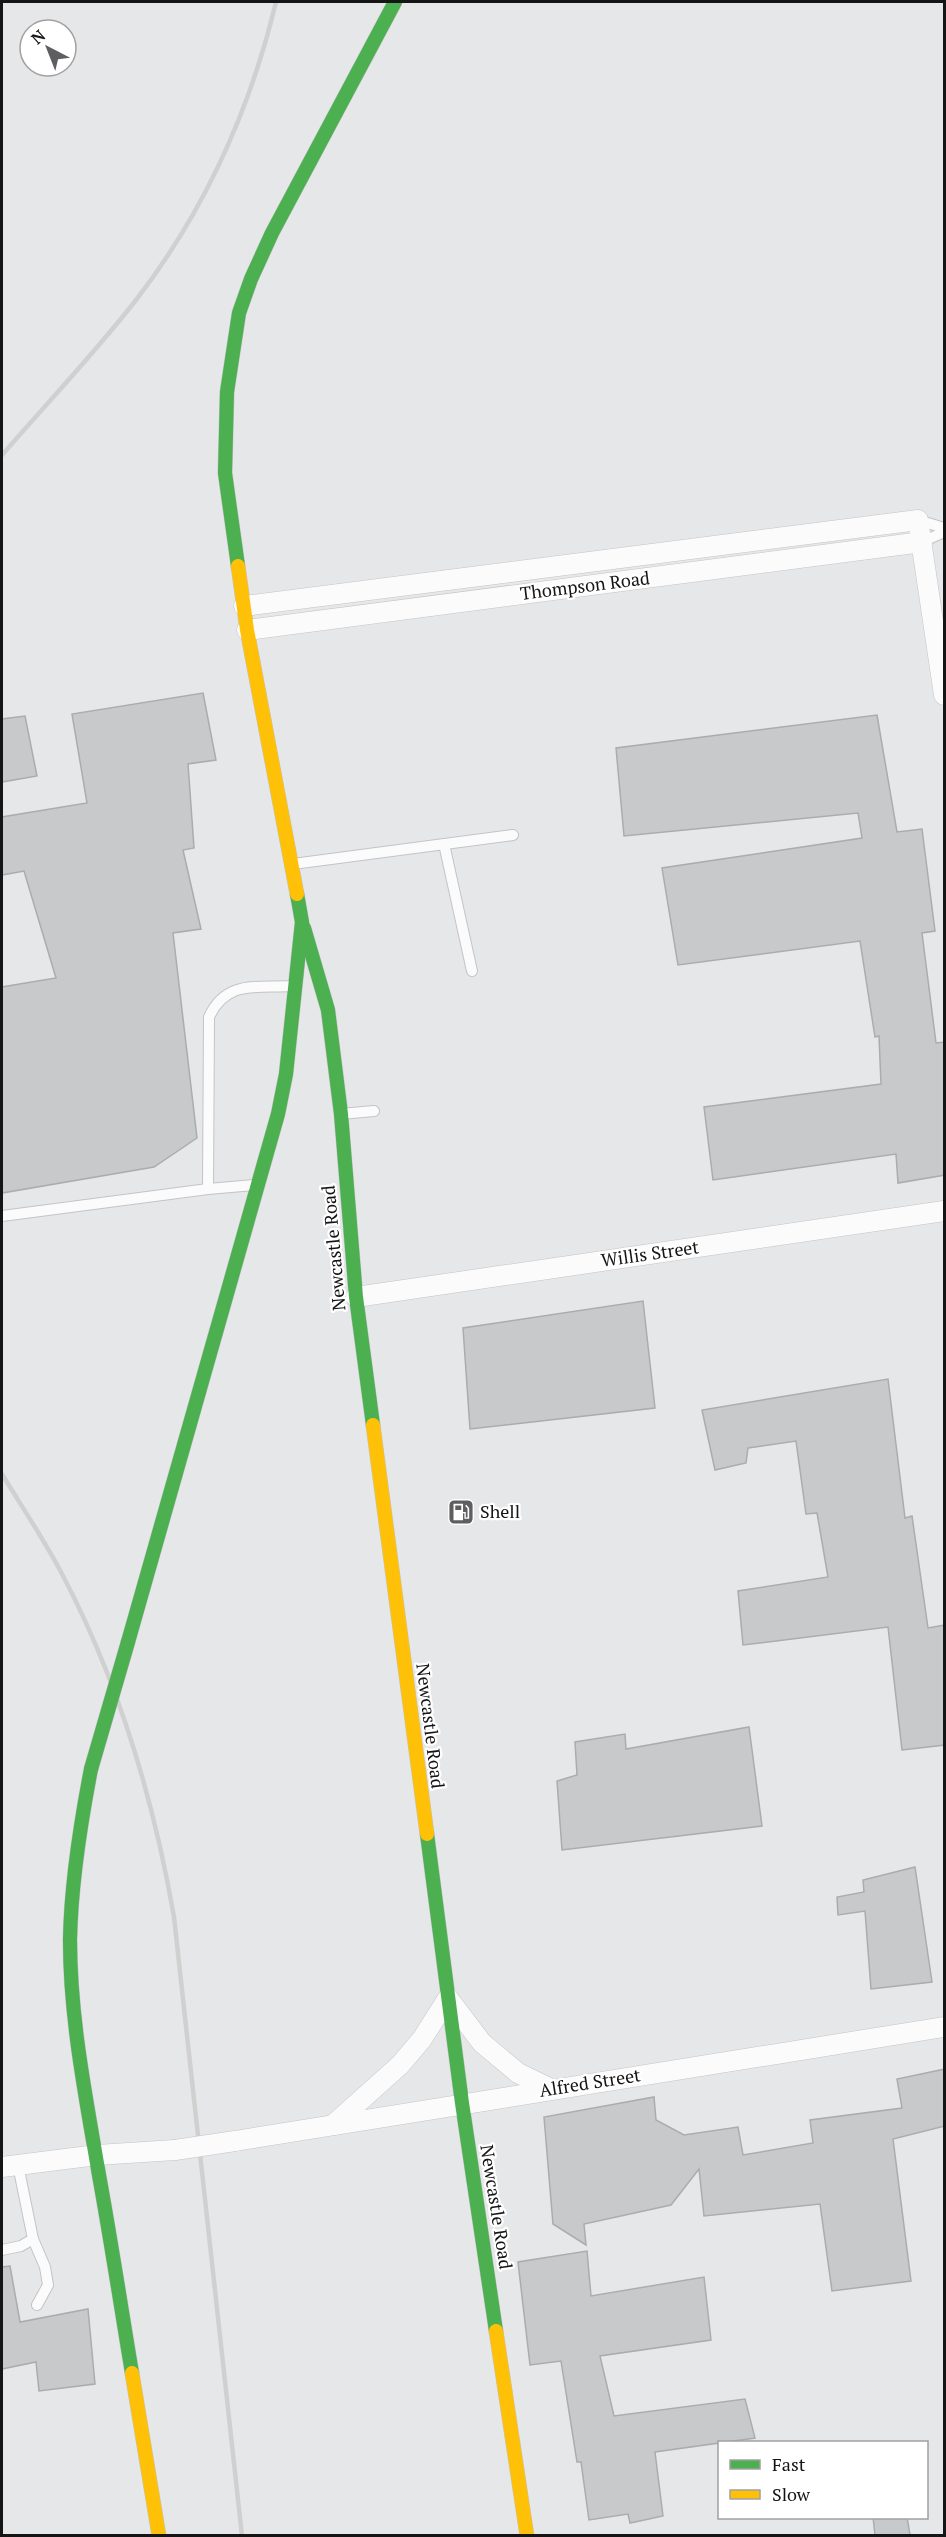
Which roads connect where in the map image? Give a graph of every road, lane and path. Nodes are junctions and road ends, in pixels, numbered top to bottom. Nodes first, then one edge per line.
1 (395, 2) edge
2 (918, 520) junction
3 (945, 530) edge
4 (922, 542) junction
5 (244, 606) junction
6 (248, 630) junction
7 (945, 694) edge
8 (513, 835) dead end
9 (444, 844) junction
10 (290, 864) junction
11 (302, 922) junction
12 (472, 971) dead end
13 (294, 986) junction
14 (374, 1111) dead end
15 (341, 1114) junction
16 (257, 1185) junction
17 (208, 1190) junction
18 (945, 1211) edge
19 (2, 1216) edge
20 (356, 1297) junction
21 (448, 1998) junction
22 (945, 2027) edge
23 (551, 2089) junction
24 (462, 2103) junction
25 (333, 2125) junction
26 (97, 2155) junction
27 (10, 2166) edge
28 (33, 2239) junction
29 (2, 2250) edge
30 (37, 2305) dead end
31 (159, 2535) edge
32 (527, 2535) edge

1 - 5 main road
2 - 3 lane
2 - 4 street
2 - 5 street, Thompson Road
3 - 4 lane
4 - 6 street, Thompson Road
4 - 7 street
5 - 6 main road
6 - 10 main road
8 - 9 lane
9 - 10 lane
9 - 12 lane
10 - 11 main road
11 - 13 main road
11 - 15 main road, Newcastle Road
13 - 16 main road
13 - 17 lane
14 - 15 lane
15 - 20 main road, Newcastle Road
16 - 17 lane
16 - 26 main road, bridge
17 - 19 lane
18 - 20 street, Willis Street
20 - 21 main road, Newcastle Road
21 - 23 street
21 - 24 main road, Newcastle Road
21 - 25 street
22 - 23 street, Alfred Street
23 - 24 street, Alfred Street
24 - 25 street, Alfred Street
24 - 32 main road, Newcastle Road
25 - 26 street, Alfred Street, bridge
26 - 27 street, Alfred Street
26 - 31 main road
27 - 28 lane
28 - 29 lane
28 - 30 lane

